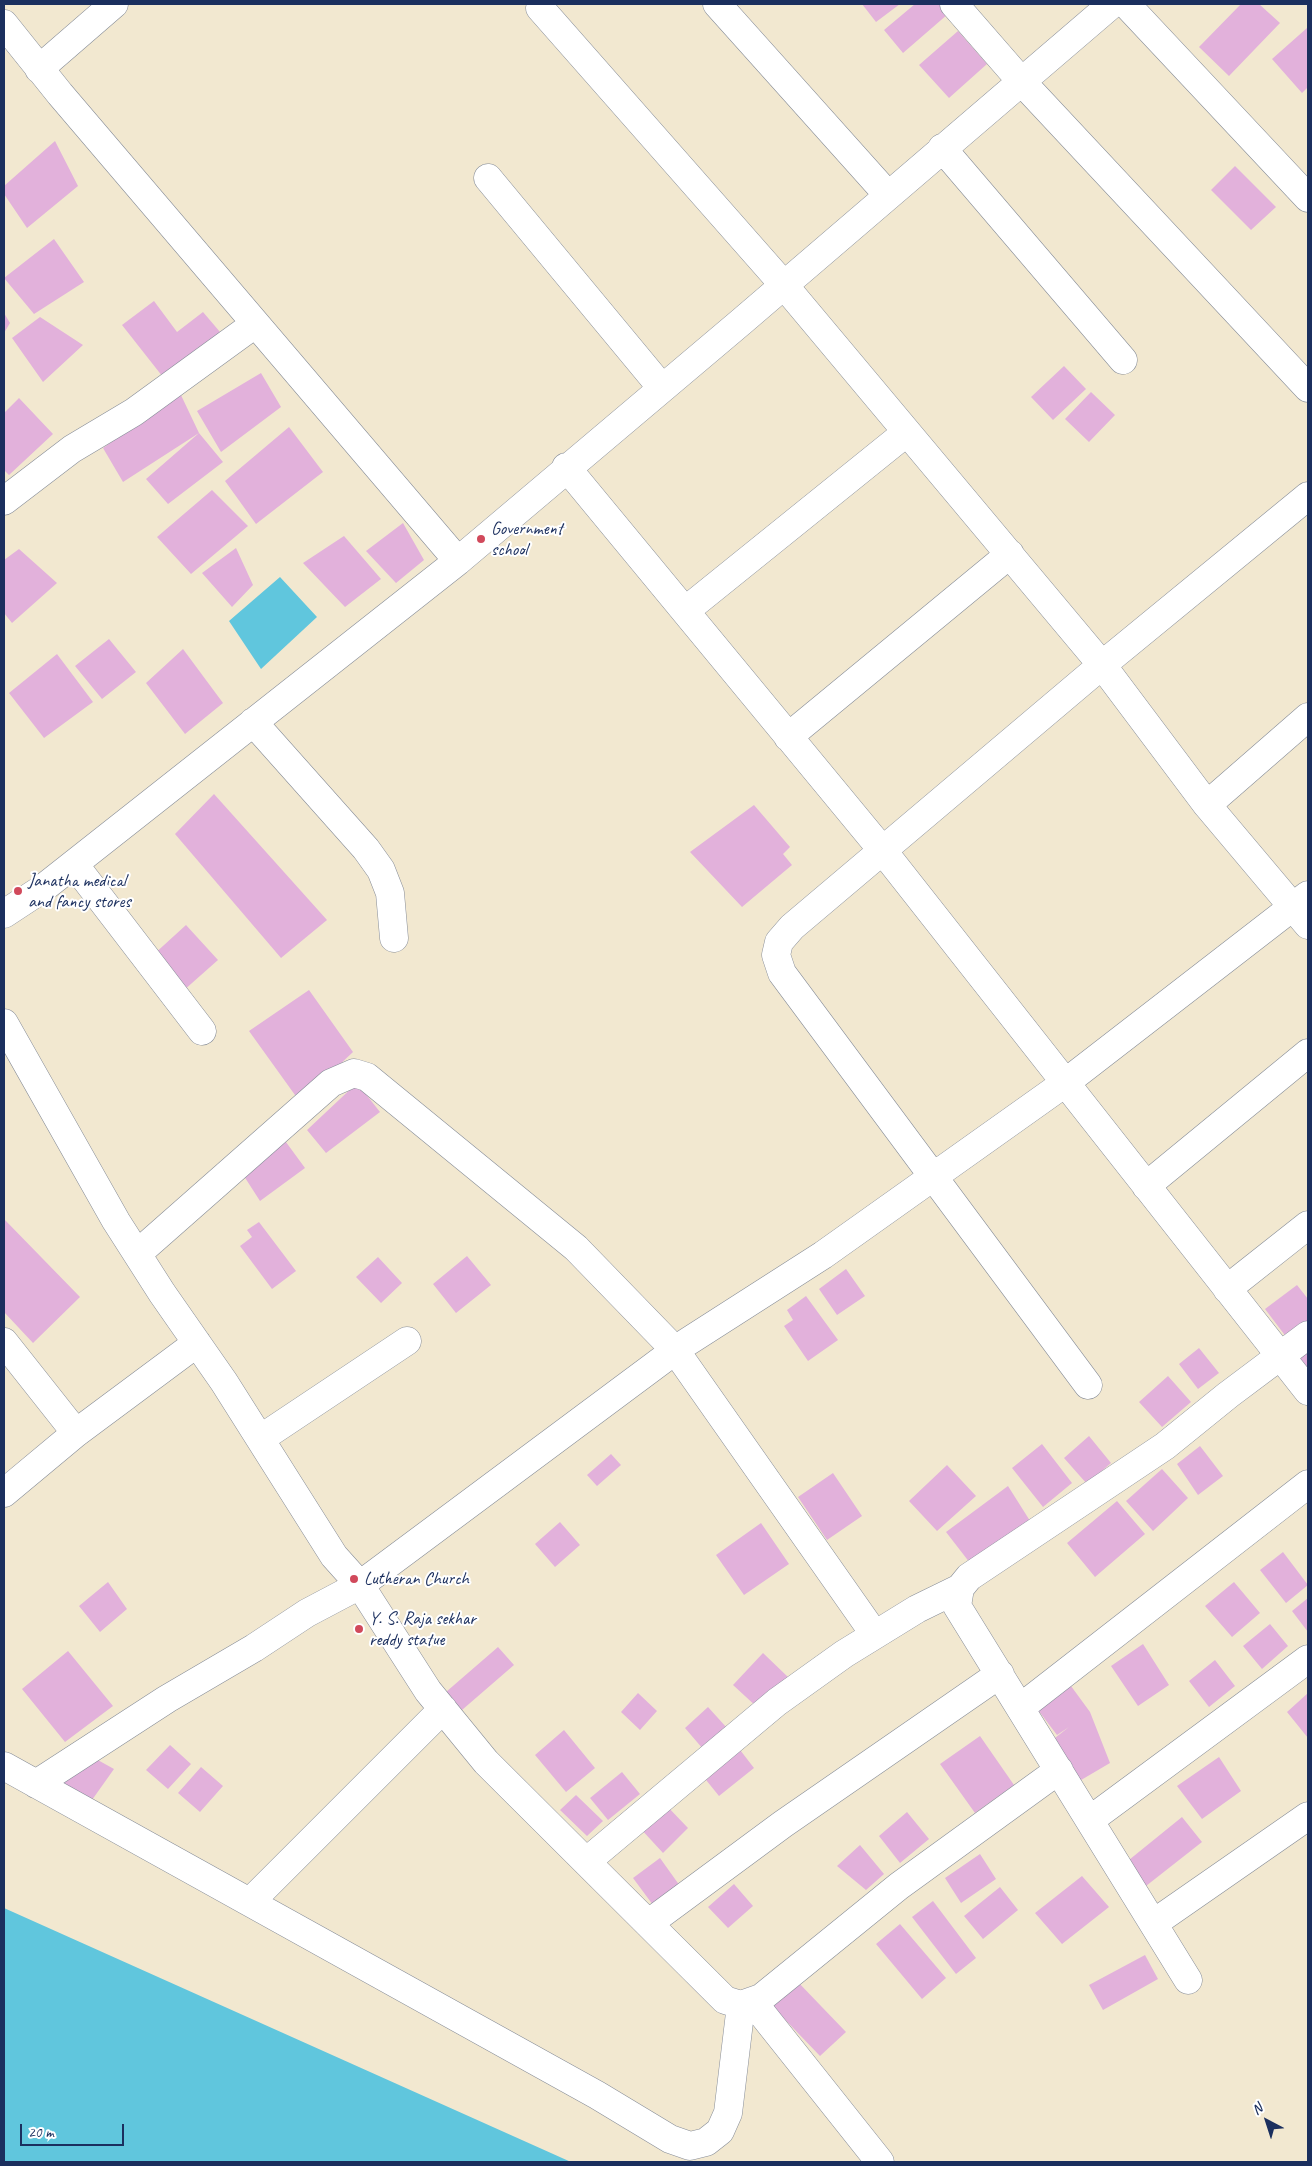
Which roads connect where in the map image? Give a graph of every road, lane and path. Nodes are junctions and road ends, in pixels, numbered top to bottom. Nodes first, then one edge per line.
1 (114, 4) edge
2 (717, 4) edge
3 (954, 4) edge
4 (1111, 5) edge
5 (540, 8) dead end
6 (4, 24) edge
7 (39, 69) junction
8 (1021, 81) junction
9 (942, 148) junction
10 (488, 178) dead end
11 (888, 194) junction
12 (1308, 198) edge
13 (783, 284) junction
14 (255, 324) junction
15 (1123, 360) dead end
16 (662, 388) junction
17 (1308, 388) edge
18 (907, 432) junction
19 (566, 467) junction
20 (1308, 496) edge
21 (4, 501) edge
22 (1010, 554) junction
23 (458, 560) junction
24 (685, 611) junction
25 (1102, 665) junction
26 (1308, 717) edge
27 (253, 722) junction
28 (788, 737) junction
29 (1207, 805) junction
30 (883, 852) junction
31 (74, 864) junction
32 (1304, 909) edge
33 (4, 914) edge
34 (394, 938) dead end
35 (4, 1023) edge
36 (202, 1031) dead end
37 (1308, 1053) edge
38 (1065, 1083) junction
39 (933, 1177) junction
40 (1146, 1186) junction
41 (1308, 1225) edge
42 (137, 1254) junction
43 (1227, 1289) junction
44 (1308, 1336) edge
45 (407, 1340) dead end
46 (4, 1342) edge
47 (196, 1343) junction
48 (675, 1350) junction
49 (1280, 1356) junction
50 (1088, 1385) dead end
51 (1308, 1391) edge
52 (76, 1433) junction
53 (260, 1439) junction
54 (1308, 1484) edge
55 (4, 1492) edge
56 (360, 1585) junction
57 (960, 1588) junction
58 (875, 1635) junction
59 (1308, 1659) edge
60 (1000, 1674) junction
61 (1020, 1708) junction
62 (443, 1709) junction
63 (4, 1766) edge
64 (1059, 1770) junction
65 (36, 1784) junction
66 (1308, 1816) edge
67 (1090, 1820) junction
68 (587, 1861) junction
69 (251, 1902) junction
70 (649, 1923) junction
71 (1154, 1924) junction
72 (1188, 1980) dead end
73 (747, 2003) junction
74 (880, 2162) edge

1 - 7 street
2 - 11 street
3 - 8 street
4 - 8 street
4 - 12 street
5 - 13 street
6 - 7 street
7 - 14 street
8 - 9 street
8 - 17 street
9 - 11 street
9 - 15 street
10 - 16 street
11 - 13 street
13 - 16 street
13 - 18 street
14 - 21 street
14 - 23 street
16 - 19 street
18 - 22 street
18 - 24 street
19 - 23 street
19 - 24 street
20 - 25 street
22 - 25 street
22 - 28 street
23 - 27 street
24 - 28 street
25 - 29 street
25 - 30 street
26 - 29 street
27 - 31 street
27 - 34 street
28 - 30 street
29 - 32 street
30 - 38 street
30 - 39 street
31 - 33 street
31 - 36 street
32 - 38 street
35 - 42 street
37 - 40 street
38 - 39 street
38 - 40 street
39 - 48 street
39 - 50 street
40 - 43 street
41 - 43 street
42 - 47 street
42 - 48 street
43 - 49 street
44 - 49 street
45 - 53 street
46 - 52 street
47 - 52 street
47 - 53 street
48 - 56 street
48 - 58 street
49 - 51 street
49 - 57 street
52 - 55 street
53 - 56 street
54 - 61 street
56 - 62 street
56 - 65 street
57 - 58 street
57 - 60 street
58 - 68 street
59 - 67 street
60 - 61 street
60 - 70 street
61 - 64 street
62 - 68 street
62 - 69 street
63 - 65 street
64 - 67 street
64 - 73 street
65 - 69 street
66 - 71 street
67 - 71 street
68 - 70 street
69 - 73 street
70 - 73 street
71 - 72 street
73 - 74 street

